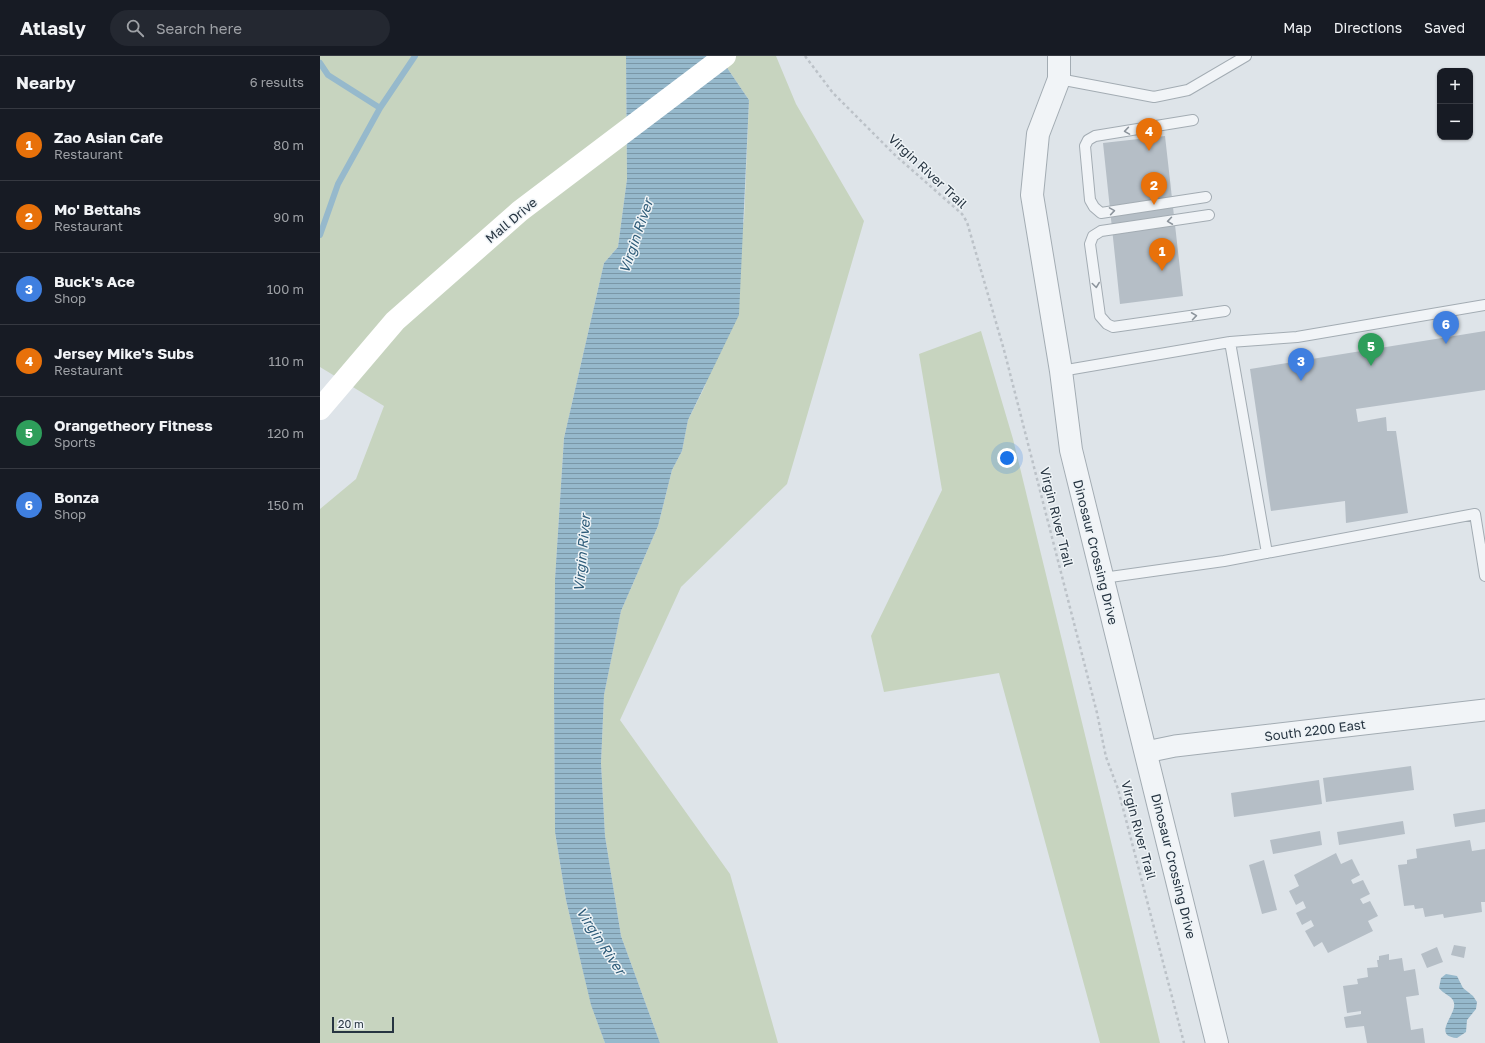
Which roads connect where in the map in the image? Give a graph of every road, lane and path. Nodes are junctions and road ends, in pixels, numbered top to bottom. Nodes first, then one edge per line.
1 (725, 56) edge
2 (805, 56) edge
3 (1059, 56) edge
4 (1246, 56) edge
5 (1059, 79) junction
6 (1193, 120) dead end
7 (1206, 197) dead end
8 (1209, 215) dead end
9 (1485, 305) edge
10 (1225, 311) dead end
11 (1230, 342) junction
12 (1061, 371) junction
13 (320, 409) edge
14 (1267, 553) junction
15 (1485, 576) edge
16 (1103, 578) junction
17 (1485, 710) edge
18 (1146, 752) junction
19 (1184, 1043) edge
20 (1217, 1043) edge

1 - 13 main road, Mall Drive
2 - 19 path, Virgin River Trail
3 - 5 street, Dinosaur Crossing Drive
4 - 5 lane
5 - 12 street, Dinosaur Crossing Drive
6 -> 7 lane
8 -> 10 lane
9 - 11 lane
11 - 12 lane
11 - 14 lane
12 - 16 street, Dinosaur Crossing Drive
14 - 15 lane
14 - 16 lane
16 - 18 street, Dinosaur Crossing Drive
17 - 18 street, South 2200 East
18 - 20 street, Dinosaur Crossing Drive

